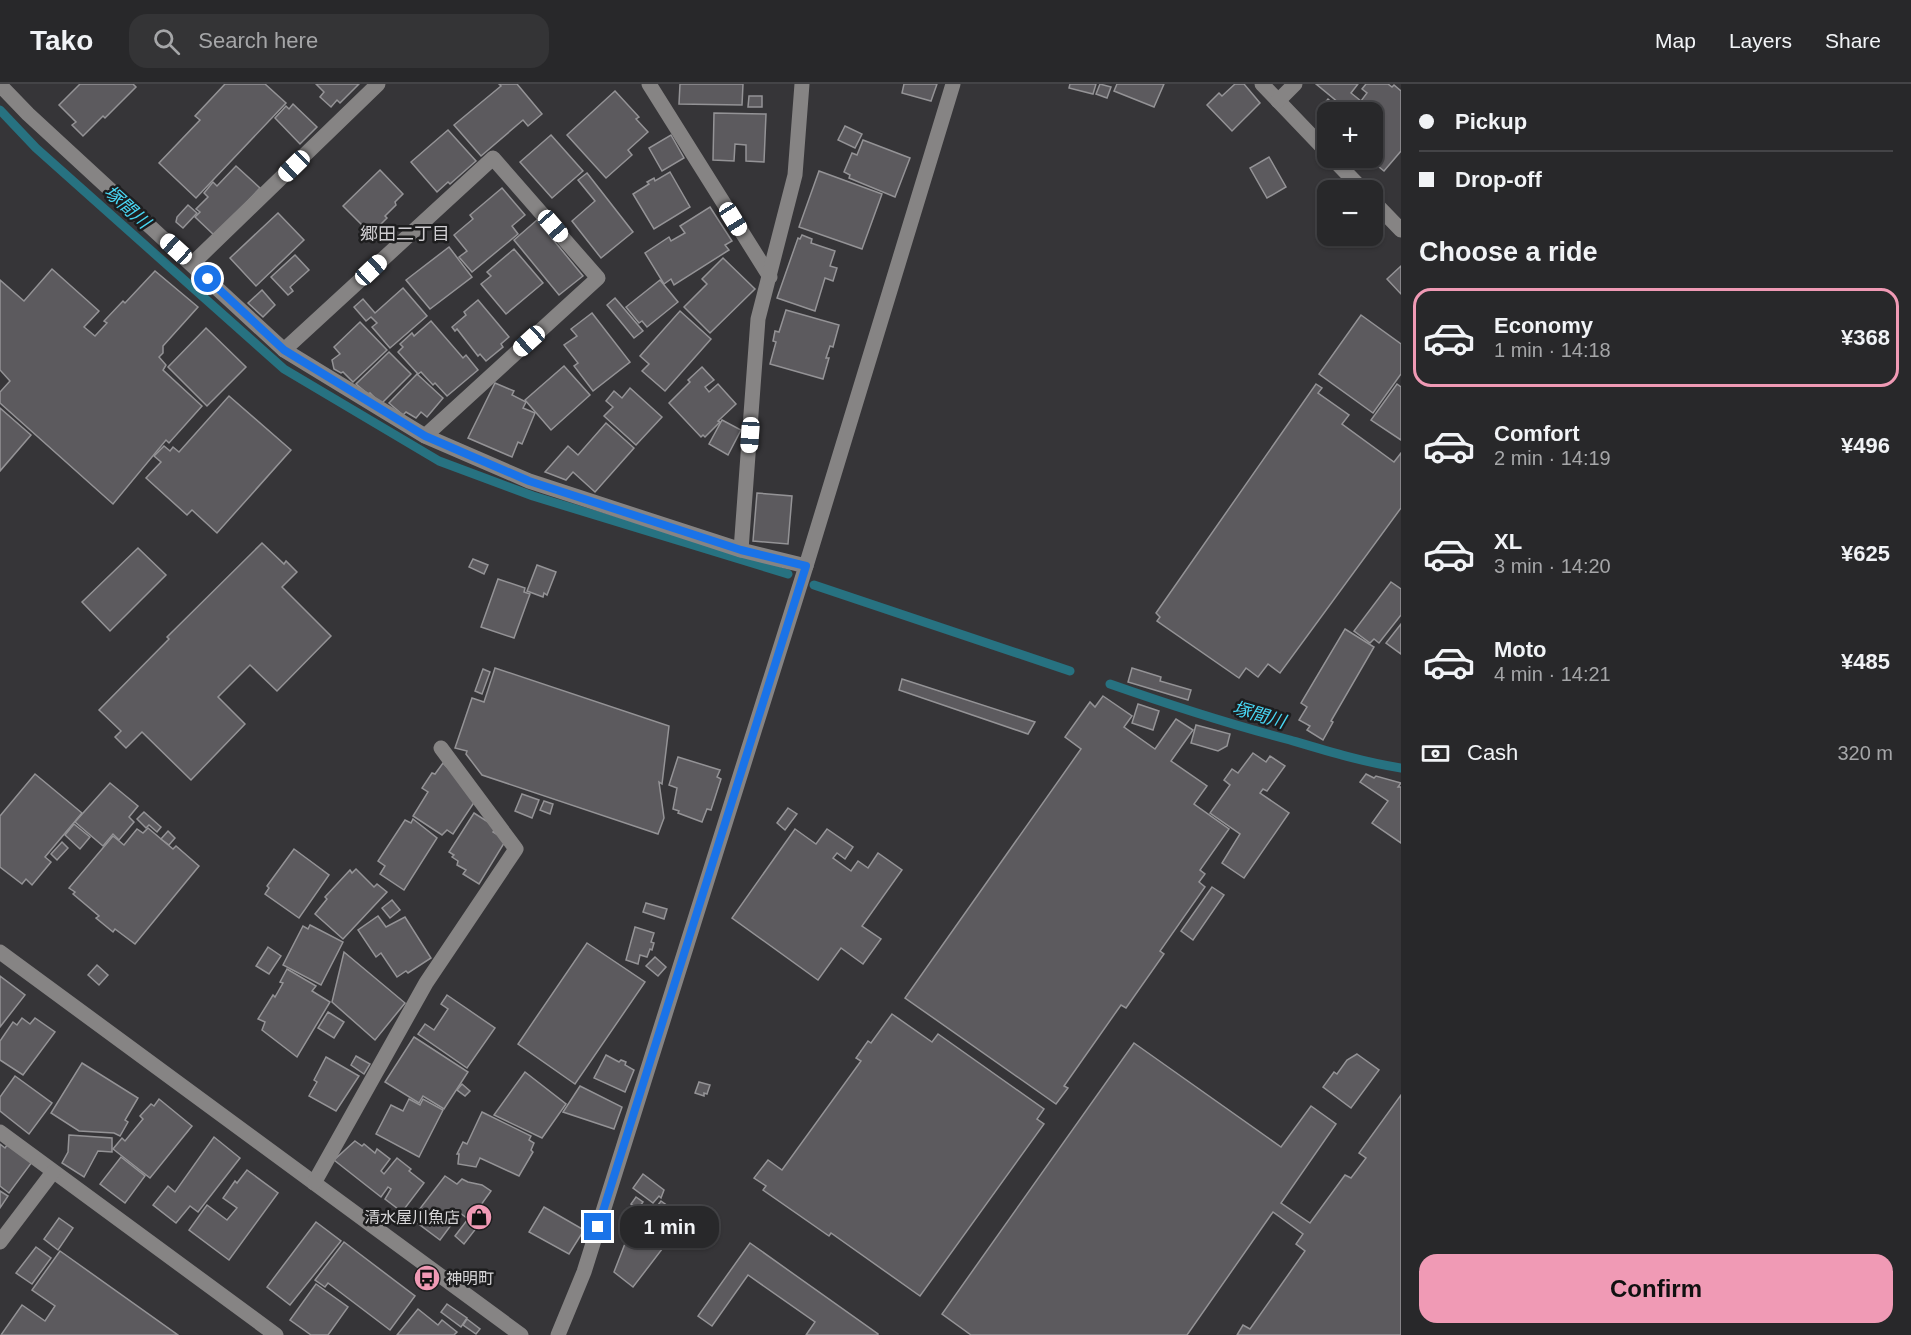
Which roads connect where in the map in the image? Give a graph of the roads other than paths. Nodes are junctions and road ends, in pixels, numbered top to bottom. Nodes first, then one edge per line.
1 (378, 84) edge
2 (649, 84) edge
3 (801, 84) edge
4 (953, 84) edge
5 (1262, 84) edge
6 (1295, 84) edge
7 (0, 85) edge
8 (1278, 101) junction
9 (1317, 142) edge
10 (1342, 168) edge
11 (1354, 180) edge
12 (1383, 211) edge
13 (1401, 230) edge
14 (192, 264) junction
15 (770, 277) junction
16 (284, 350) junction
17 (425, 436) junction
18 (741, 550) junction
19 (806, 566) junction
20 (441, 748) dead end
21 (0, 952) edge
22 (0, 1132) edge
23 (53, 1172) junction
24 (314, 1183) junction
25 (0, 1242) edge
26 (276, 1335) edge
27 (521, 1335) edge
28 (558, 1335) edge

1 - 14 street
2 - 15 street
3 - 15 street
4 - 19 street
5 - 8 street
6 - 8 street
7 - 14 street
8 - 9 street
10 - 11 street
12 - 13 street
14 - 16 street
15 - 18 street
16 - 17 street
16 - 17 street
17 - 18 street
18 - 19 street
19 - 28 street
20 - 24 street
21 - 24 street
22 - 23 street
23 - 25 street
23 - 26 street
24 - 27 street

